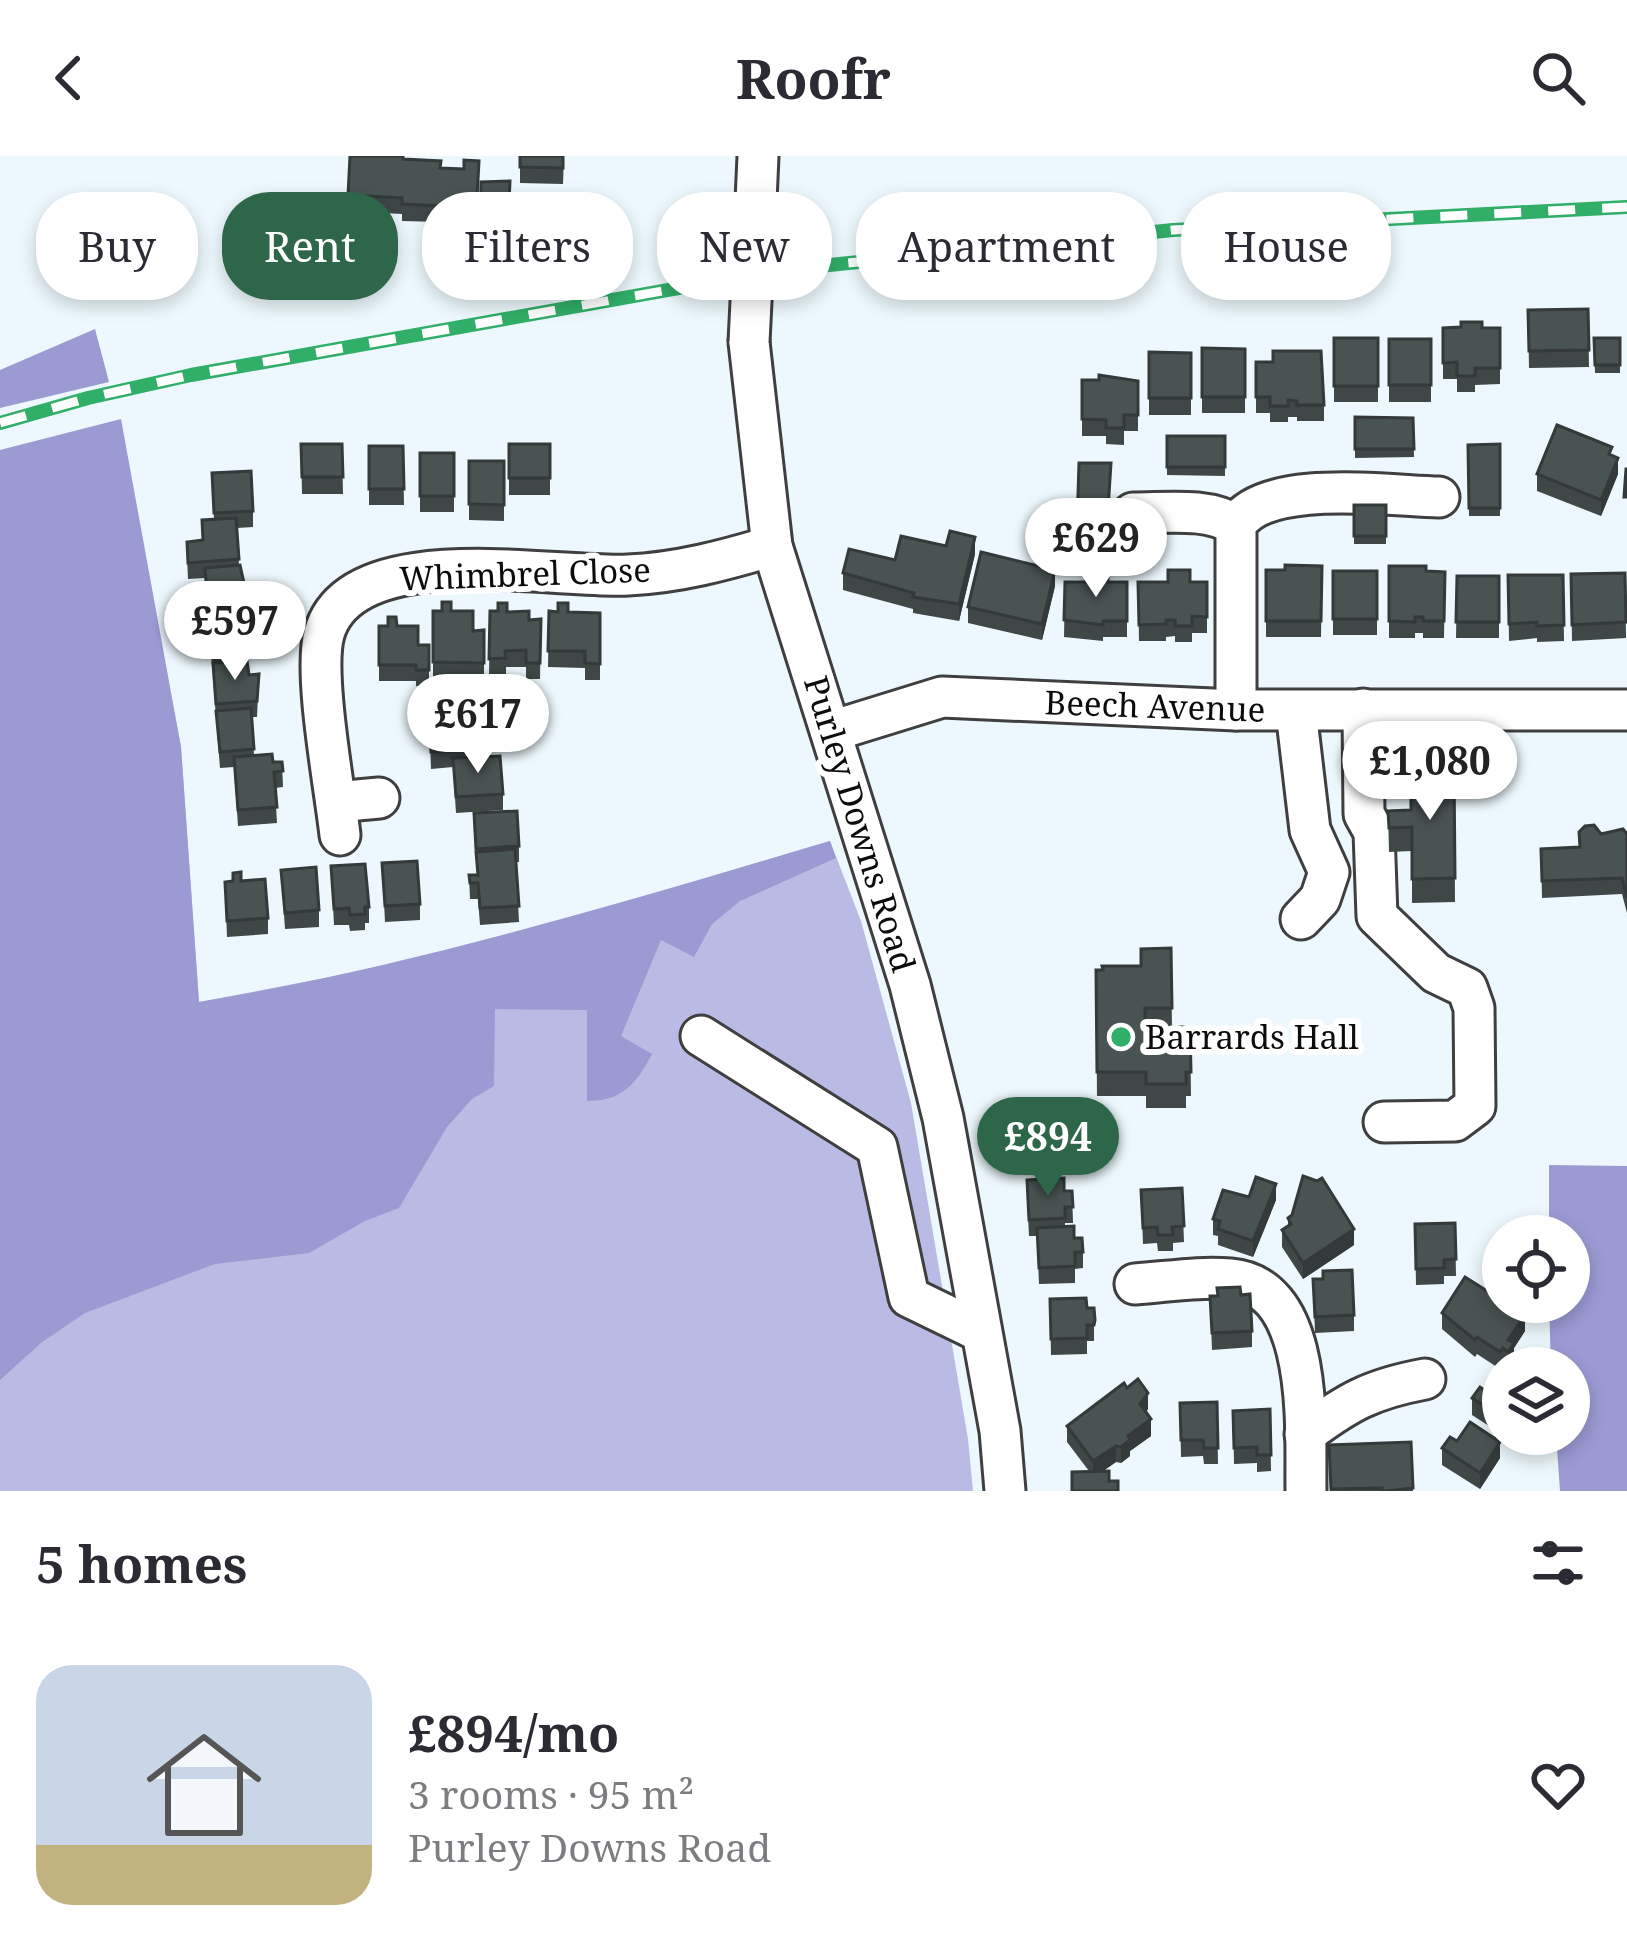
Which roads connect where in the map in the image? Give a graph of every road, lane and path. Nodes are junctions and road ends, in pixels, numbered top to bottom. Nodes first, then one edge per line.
1 (758, 156) edge
2 (1439, 497) dead end
3 (1133, 513) dead end
4 (1236, 525) junction
5 (772, 547) junction
6 (1364, 709) junction
7 (1236, 710) junction
8 (1627, 710) edge
9 (1296, 711) junction
10 (832, 731) junction
11 (379, 798) dead end
12 (1301, 919) dead end
13 (701, 1036) dead end
14 (1384, 1122) dead end
15 (1135, 1284) dead end
16 (981, 1332) junction
17 (1425, 1378) dead end
18 (1305, 1434) junction
19 (1005, 1491) edge
20 (1306, 1491) edge

1 - 5 street, Purley Downs Road, bridge
2 - 4 street
3 - 4 street
4 - 7 street
5 - 10 street, Purley Downs Road
5 - 11 street, Whimbrel Close
6 - 8 street, Beech Avenue
6 - 9 street, Beech Avenue
6 - 14 street
7 - 9 street, Beech Avenue
7 - 10 street, Beech Avenue
9 - 12 street
10 - 16 street, Purley Downs Road
13 - 16 street
15 - 18 street
16 - 19 street, Purley Downs Road
17 - 18 street
18 - 20 street

